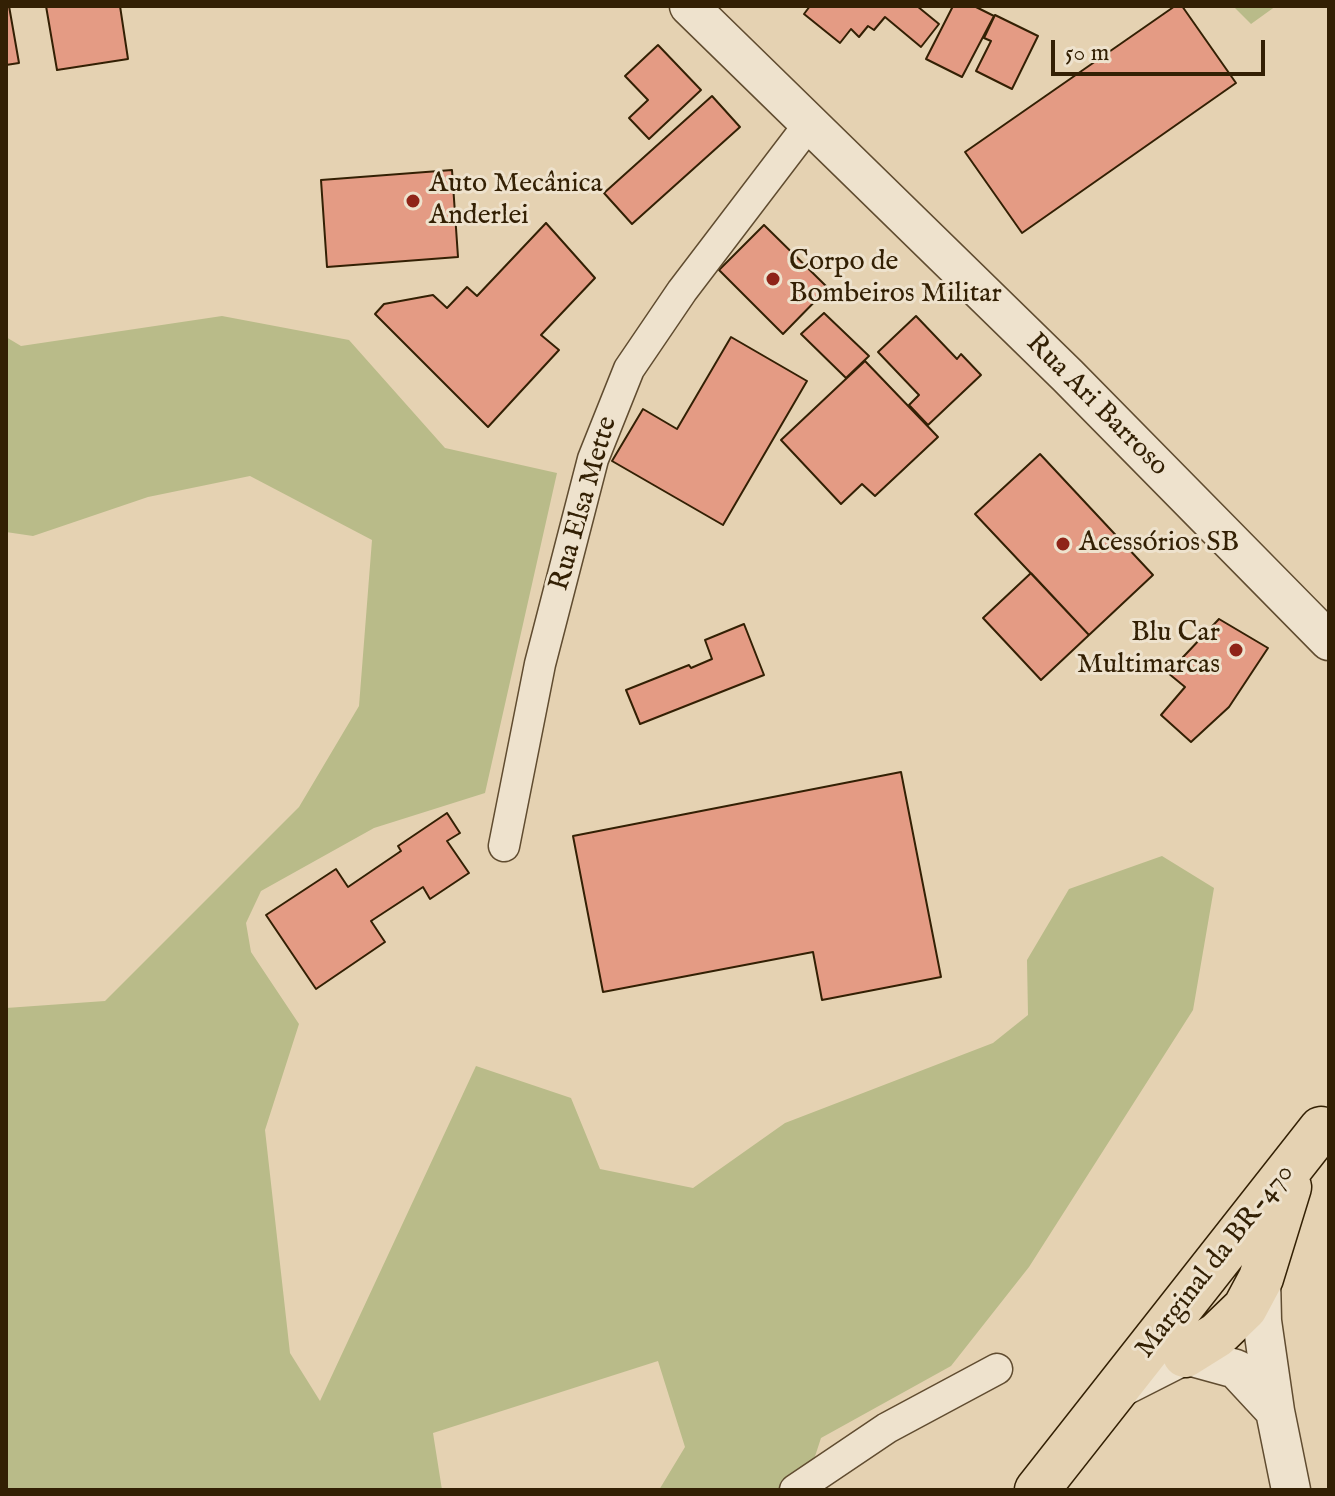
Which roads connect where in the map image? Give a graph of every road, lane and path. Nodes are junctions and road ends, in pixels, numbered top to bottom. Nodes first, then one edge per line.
1 (689, 6) edge
2 (810, 123) junction
3 (1329, 641) edge
4 (504, 846) dead end
5 (1325, 1123) edge
6 (1261, 1278) junction
7 (1185, 1355) junction
8 (997, 1369) dead end
9 (1110, 1395) junction
10 (1275, 1411) junction
11 (795, 1490) edge
12 (1037, 1490) edge
13 (1291, 1490) edge

1 - 2 street, Rua Ari Barroso
2 - 3 street, Rua Ari Barroso
2 - 4 street, Rua Elsa Mette
5 - 6 highway
5 - 9 highway, Marginal da BR-470
6 - 7 highway
6 - 10 street
7 - 9 street, Marginal da BR-470
7 - 10 street
8 - 11 street
9 - 12 highway, Marginal da BR-470
10 - 13 street

